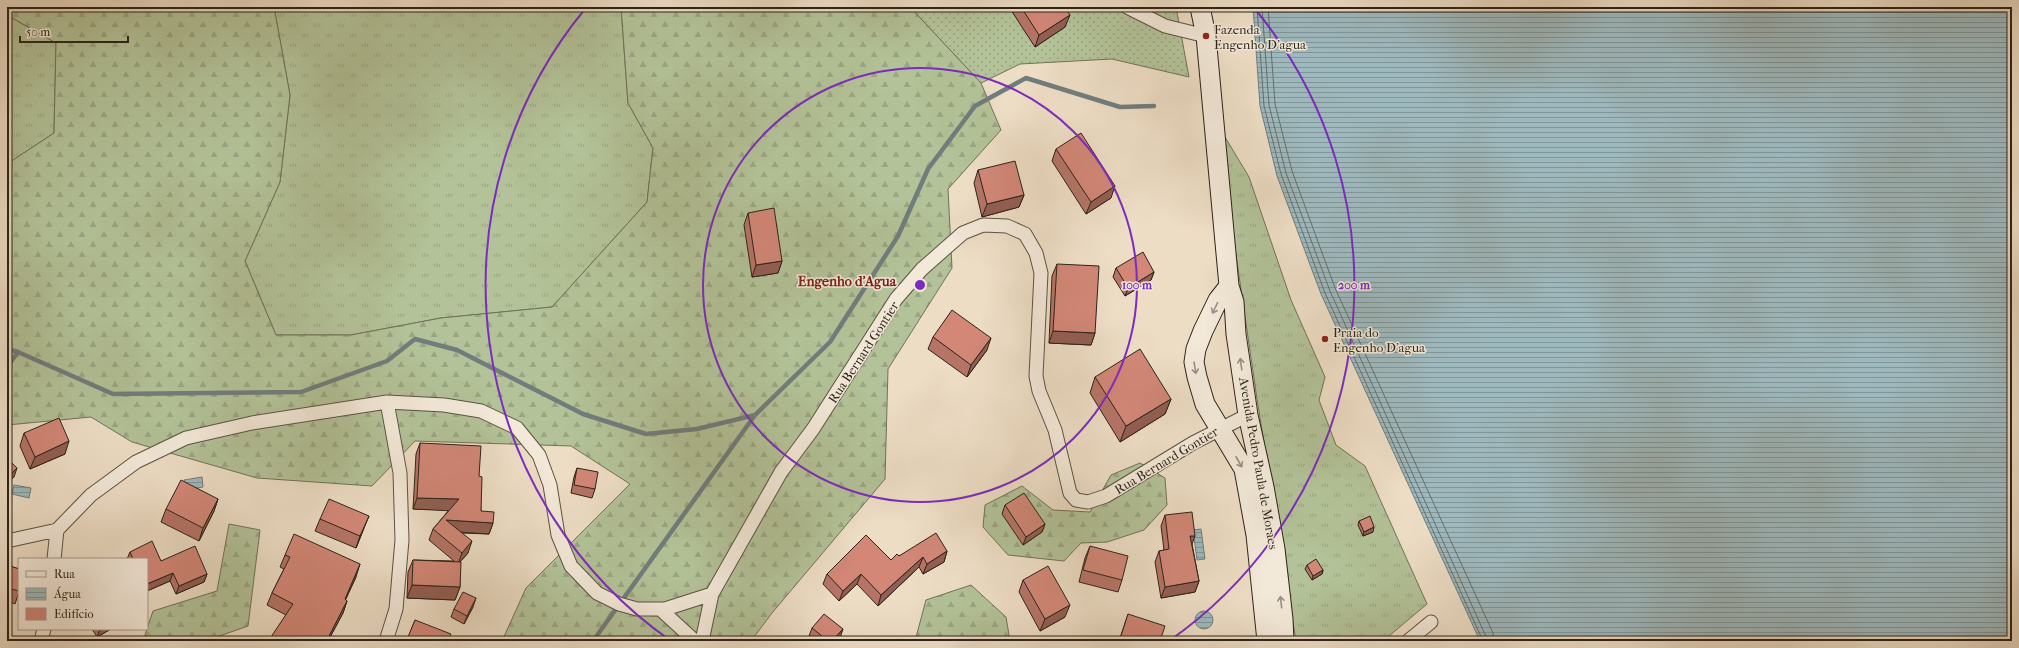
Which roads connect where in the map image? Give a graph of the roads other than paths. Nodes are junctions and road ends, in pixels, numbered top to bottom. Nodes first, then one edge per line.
1 (1127, 7) edge
2 (1200, 7) edge
3 (1206, 36) junction
4 (1228, 286) junction
5 (1203, 331) junction
6 (1236, 334) junction
7 (387, 402) junction
8 (1248, 416) junction
9 (1220, 428) junction
10 (58, 530) junction
11 (7, 541) edge
12 (54, 558) edge
13 (712, 594) junction
14 (660, 609) junction
15 (1431, 622) dead end
16 (44, 630) edge
17 (41, 641) edge
18 (386, 641) edge
19 (695, 641) edge
20 (702, 641) edge
21 (1267, 641) edge
22 (1284, 641) edge
23 (1408, 641) edge

1 - 3 street
2 - 3 main road, Avenida Pedro Paula de Moraes
3 - 4 main road, Avenida Pedro Paula de Moraes
4 -> 5 main road, Avenida Pedro Paula de Moraes
4 - 6 main road, Avenida Pedro Paula de Moraes
5 - 6 main road
5 -> 9 main road, Avenida Pedro Paula de Moraes
8 -> 6 main road, Avenida Pedro Paula de Moraes
7 - 10 street
7 - 14 street
7 - 18 street
8 - 9 street, Rua Bernard Gontier
22 -> 8 main road, Avenida Pedro Paula de Moraes
9 - 13 street, Rua Bernard Gontier
9 -> 21 main road, Avenida Pedro Paula de Moraes
10 - 11 street
10 - 12 street
13 - 14 street
13 - 20 street, Rua Bernard Gontier
14 - 19 street
15 - 23 street
16 - 17 street

